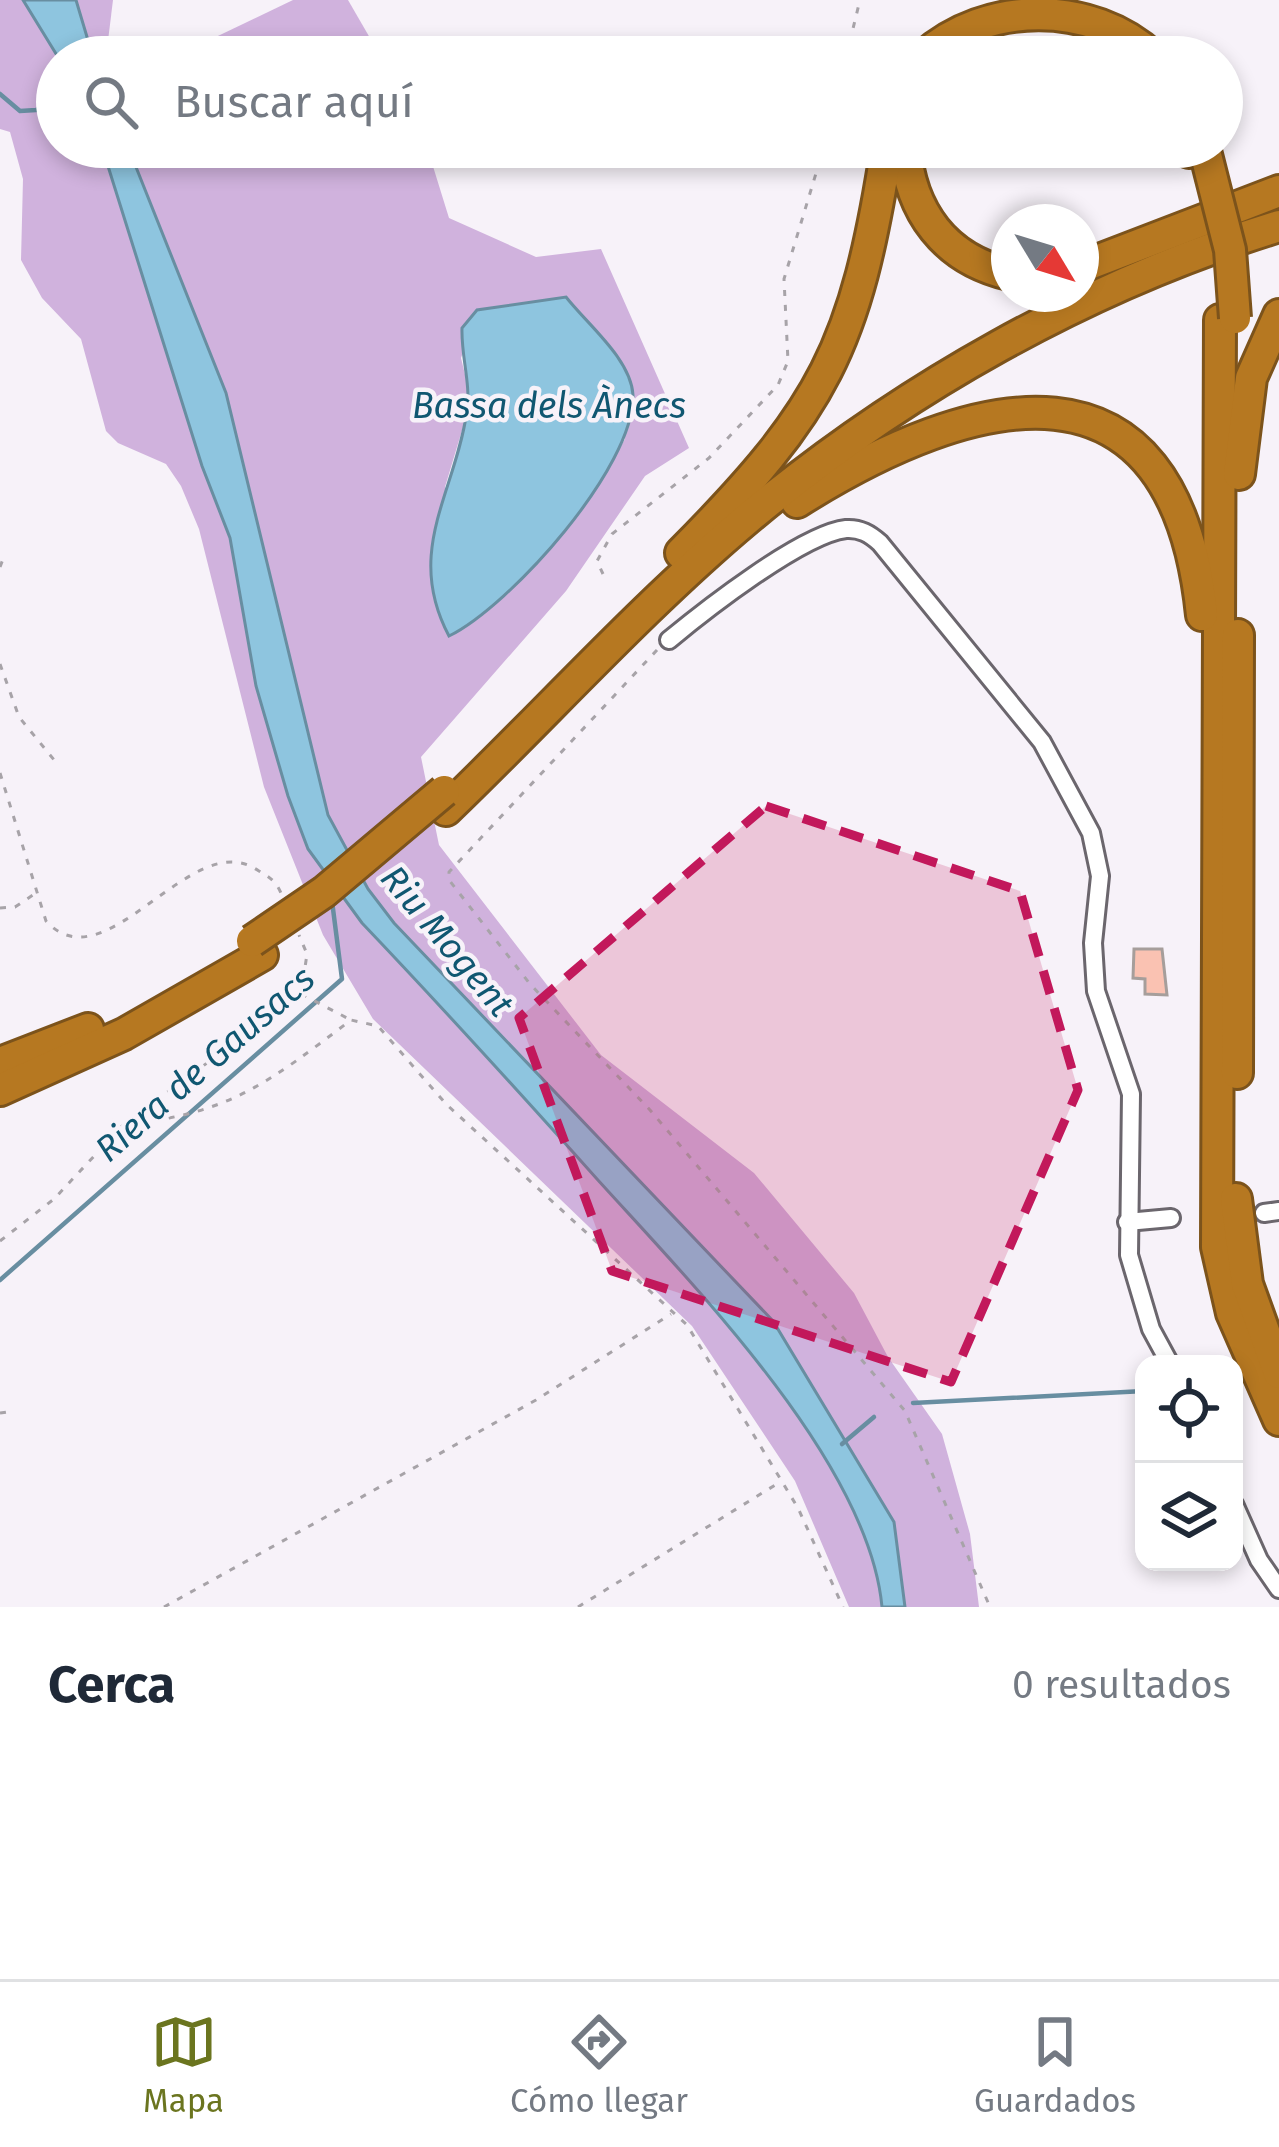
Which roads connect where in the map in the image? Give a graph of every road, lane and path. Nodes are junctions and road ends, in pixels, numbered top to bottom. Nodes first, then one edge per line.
1 (860, 0) edge
2 (851, 36) edge
3 (950, 36) edge
4 (972, 36) edge
5 (1101, 36) edge
6 (1133, 36) edge
7 (818, 168) edge
8 (883, 168) edge
9 (909, 168) edge
10 (1197, 168) edge
11 (1279, 191) edge
12 (1279, 209) edge
13 (1279, 226) edge
14 (1099, 260) edge
15 (991, 268) edge
16 (1099, 281) edge
17 (1037, 312) edge
18 (1279, 315) edge
19 (1227, 319) junction
20 (1239, 474) junction
21 (3, 559) dead end
22 (0, 567) edge
23 (603, 574) dead end
24 (650, 596) junction
25 (669, 640) joint
26 (0, 664) edge
27 (1216, 695) junction
28 (55, 761) dead end
29 (0, 773) edge
30 (275, 880) dead end
31 (38, 892) junction
32 (0, 908) edge
33 (308, 954) dead end
34 (301, 994) junction
35 (350, 1020) junction
36 (88, 1039) junction
37 (0, 1048) edge
38 (0, 1064) edge
39 (0, 1090) edge
40 (0, 1099) edge
41 (124, 1124) junction
42 (1171, 1218) dead end
43 (1127, 1222) junction
44 (0, 1241) edge
45 (671, 1314) junction
46 (1166, 1355) edge
47 (1279, 1373) edge
48 (8, 1412) dead end
49 (0, 1413) edge
50 (1279, 1420) edge
51 (783, 1480) junction
52 (1243, 1525) edge
53 (1279, 1589) edge
54 (164, 1607) edge
55 (578, 1607) edge
56 (843, 1607) edge
57 (990, 1607) edge

1 - 2 path
3 - 6 highway
4 - 5 highway
7 - 23 path
8 - 24 highway
9 - 15 highway
10 - 19 highway
11 - 14 highway
12 - 16 highway
13 - 24 highway
17 - 24 highway
18 - 20 highway
19 - 20 highway
19 - 27 highway
20 - 47 highway
21 - 22 path
24 - 27 highway
24 - 36 highway, bridge
25 - 43 street
25 - 57 path
26 - 28 path
27 - 50 highway
29 - 31 path
30 - 31 path
31 - 32 path
33 - 34 path
34 - 35 path
34 - 41 path
35 - 41 path
35 - 45 path
36 - 37 highway
36 - 38 highway
36 - 39 highway
36 - 40 highway
41 - 44 path
42 - 43 street
43 - 46 street
45 - 51 path
45 - 54 path
48 - 49 path
51 - 55 path
51 - 56 path
52 - 53 street

